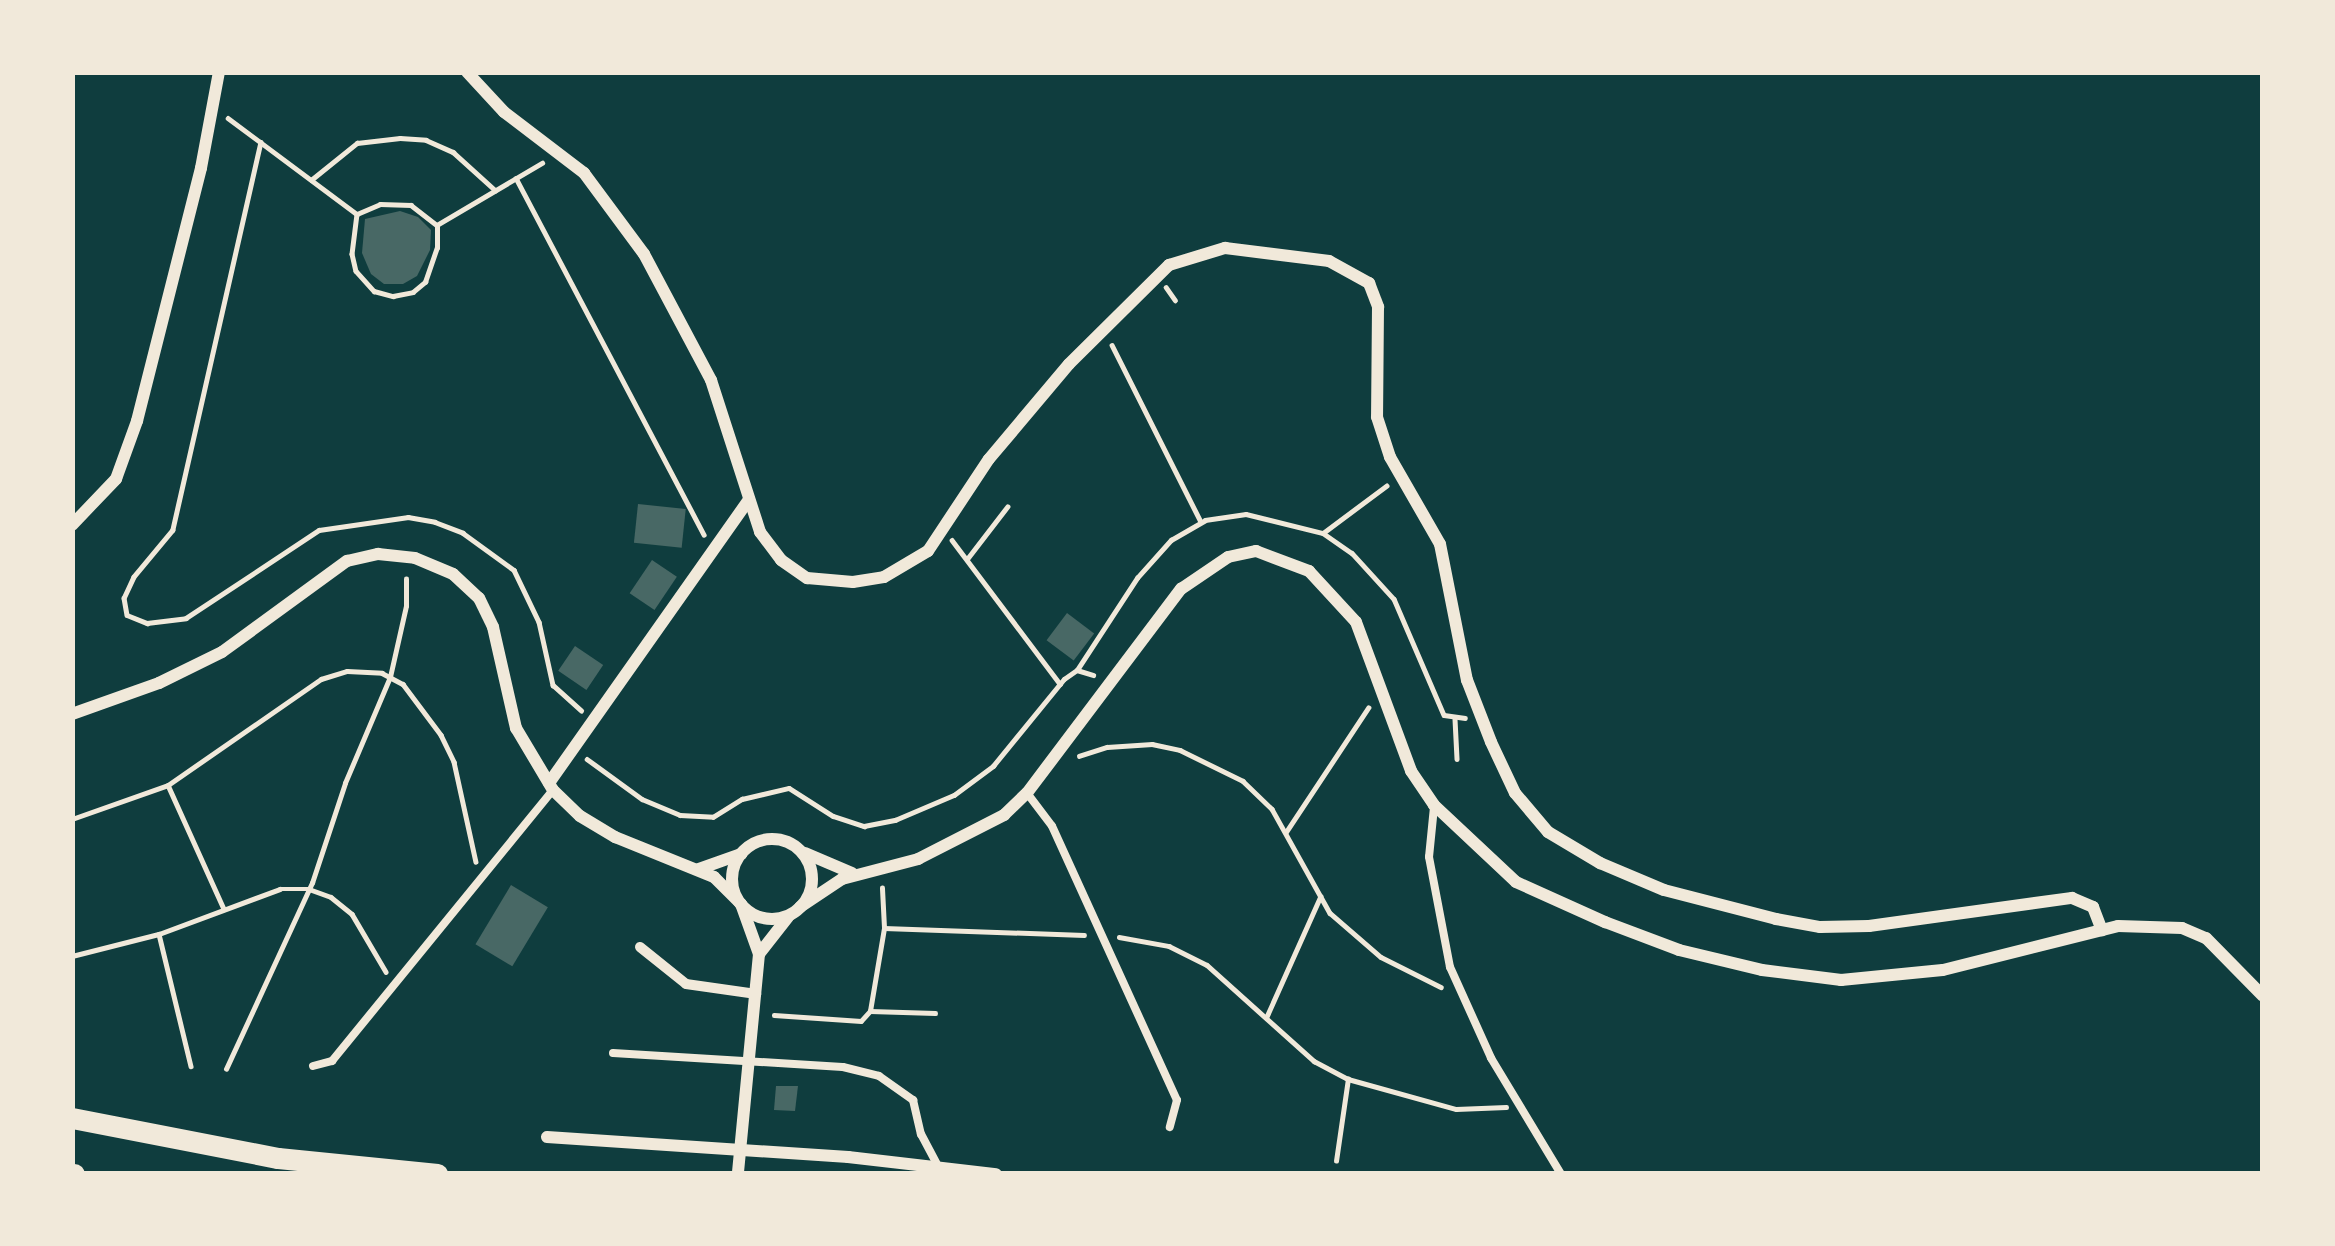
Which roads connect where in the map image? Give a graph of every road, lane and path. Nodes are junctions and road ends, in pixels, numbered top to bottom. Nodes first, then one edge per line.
1 (219, 72) edge
2 (467, 72) edge
3 (224, 115) dead end
4 (261, 142) junction
5 (547, 160) dead end
6 (516, 178) junction
7 (311, 180) junction
8 (495, 190) junction
9 (357, 214) junction
10 (437, 225) junction
11 (1109, 340) dead end
12 (1390, 484) dead end
13 (749, 500) junction
14 (1006, 506) dead end
15 (1201, 522) junction
16 (72, 525) edge
17 (1323, 532) junction
18 (952, 539) dead end
19 (713, 551) junction
20 (967, 559) junction
21 (406, 579) dead end
22 (1077, 670) junction
23 (1096, 676) dead end
24 (390, 677) junction
25 (1060, 684) junction
26 (1368, 708) dead end
27 (72, 714) edge
28 (595, 718) junction
29 (1465, 718) dead end
30 (1455, 719) junction
31 (574, 747) junction
32 (1079, 756) dead end
33 (1457, 759) dead end
34 (168, 784) junction
35 (551, 786) junction
36 (1027, 794) junction
37 (1434, 805) junction
38 (72, 819) edge
39 (1286, 832) junction
40 (800, 849) junction
41 (741, 854) junction
42 (698, 869) junction
43 (859, 874) junction
44 (480, 880) junction
45 (882, 888) dead end
46 (309, 889) junction
47 (1320, 897) junction
48 (742, 904) junction
49 (224, 909) junction
50 (795, 911) junction
51 (884, 928) junction
52 (2102, 930) junction
53 (159, 934) junction
54 (1102, 935) junction
55 (640, 947) dead end
56 (759, 953) junction
57 (72, 956) edge
58 (392, 987) junction
59 (1461, 992) junction
60 (755, 994) junction
61 (2263, 996) edge
62 (870, 1010) junction
63 (935, 1013) dead end
64 (774, 1015) dead end
65 (1265, 1020) junction
66 (614, 1053) dead end
67 (749, 1062) junction
68 (191, 1066) dead end
69 (313, 1066) dead end
70 (226, 1069) dead end
71 (1348, 1079) junction
72 (1518, 1106) junction
73 (72, 1118) edge
74 (1170, 1127) dead end
75 (548, 1137) dead end
76 (741, 1150) junction
77 (1336, 1161) dead end
78 (938, 1168) junction
79 (437, 1174) edge
80 (738, 1174) edge
81 (996, 1174) edge
82 (1561, 1174) edge

1 - 16 street
2 - 13 street
3 - 4 path
4 - 7 path
4 - 28 path
5 - 6 path
6 - 8 path
6 - 19 path
7 - 8 path
7 - 9 path
8 - 10 path
9 - 10 path
9 - 10 path
11 - 15 path
12 - 17 path
13 - 19 street
13 - 52 street
14 - 20 path
15 - 17 path
15 - 22 path
17 - 30 path
18 - 20 path
19 - 28 street
20 - 25 path
21 - 24 path
22 - 23 path
22 - 25 path
24 - 34 path
24 - 44 path
24 - 46 path
25 - 31 path
26 - 39 path
27 - 35 street
28 - 31 street
29 - 30 path
30 - 33 path
31 - 35 street
32 - 39 path
34 - 38 path
34 - 49 path
35 - 42 street
35 - 44 lane
36 - 37 street
36 - 43 street
36 - 54 lane
37 - 52 street
37 - 59 lane
39 - 47 path
40 - 41 street
40 - 43 street
40 - 50 street
41 - 42 street
41 - 48 street
42 - 48 street
43 - 50 street
44 - 58 lane
45 - 51 path
46 - 49 path
46 - 58 path
46 - 70 path
47 - 59 path
47 - 65 path
48 - 50 street
48 - 56 street
49 - 53 path
50 - 56 street
51 - 54 path
51 - 62 path
52 - 61 street
53 - 57 path
53 - 68 path
54 - 65 path
54 - 74 lane
55 - 60 street
56 - 60 street
58 - 69 lane
59 - 72 lane
60 - 67 street
62 - 63 path
62 - 64 path
65 - 71 path
66 - 67 lane
67 - 76 street
67 - 78 lane
71 - 72 path
71 - 77 path
72 - 82 lane
73 - 79 main road
75 - 76 street
76 - 78 street
76 - 80 street
78 - 81 street

